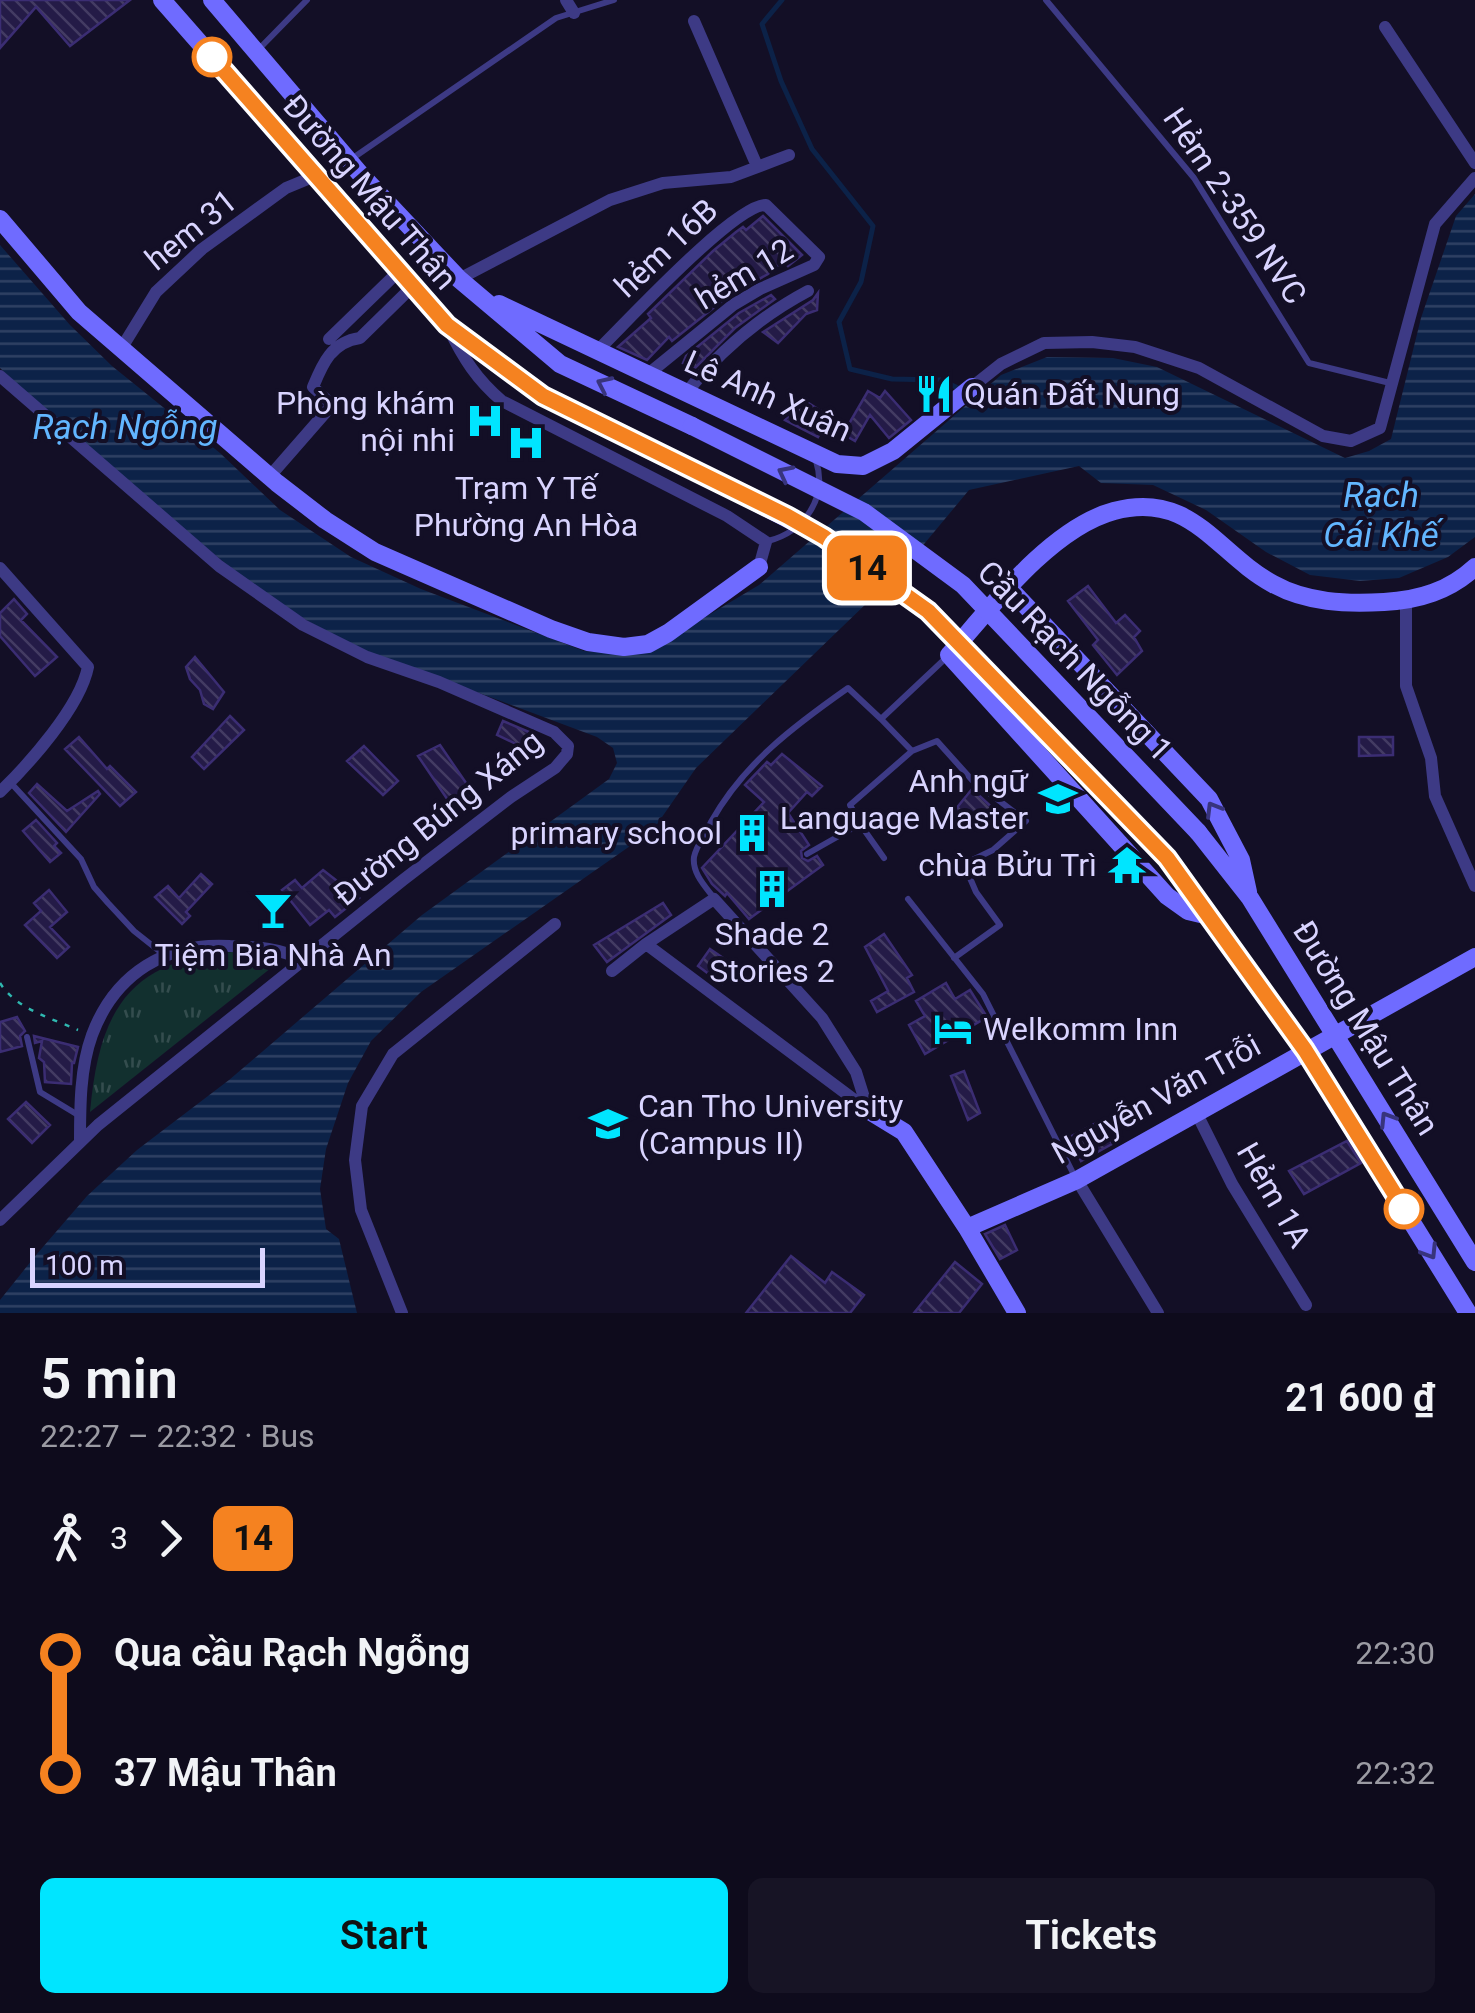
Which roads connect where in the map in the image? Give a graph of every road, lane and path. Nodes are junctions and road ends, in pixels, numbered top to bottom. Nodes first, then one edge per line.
1 (162, 0) edge
2 (212, 0) edge
3 (306, 0) edge
4 (614, 0) edge
5 (1046, 0) edge
6 (570, 6) edge
7 (694, 21) dead end
8 (1386, 26) dead end
9 (256, 52) junction
10 (788, 155) dead end
11 (349, 160) junction
12 (1475, 162) edge
13 (757, 166) junction
14 (316, 176) junction
15 (1475, 178) edge
16 (0, 219) edge
17 (819, 257) joint
18 (398, 272) junction
19 (459, 279) junction
20 (412, 287) junction
21 (808, 291) dead end
22 (476, 293) junction
23 (447, 325) junction
24 (329, 339) dead end
25 (121, 349) junction
26 (597, 351) junction
27 (647, 375) junction
28 (0, 376) edge
29 (1391, 383) junction
30 (966, 392) joint
31 (686, 394) junction
32 (692, 426) joint
33 (812, 453) junction
34 (270, 476) junction
35 (766, 542) junction
36 (759, 567) joint
37 (1475, 567) edge
38 (0, 568) edge
39 (1008, 587) junction
40 (1406, 601) junction
41 (949, 655) junction
42 (881, 719) junction
43 (912, 751) junction
44 (0, 770) edge
45 (5, 787) edge
46 (860, 824) junction
47 (1198, 832) joint
48 (807, 854) dead end
49 (884, 858) dead end
50 (1475, 886) edge
51 (1250, 898) junction
52 (714, 899) junction
53 (908, 899) dead end
54 (1209, 916) junction
55 (555, 924) dead end
56 (646, 944) junction
57 (163, 954) junction
58 (1475, 957) edge
59 (954, 958) junction
60 (304, 962) junction
61 (612, 972) dead end
62 (0, 983) edge
63 (1335, 1033) junction
64 (91, 1036) junction
65 (28, 1037) dead end
66 (1305, 1050) junction
67 (868, 1110) junction
68 (1196, 1112) junction
69 (79, 1116) junction
70 (80, 1142) junction
71 (1077, 1180) junction
72 (0, 1220) edge
73 (967, 1228) junction
74 (1475, 1262) edge
75 (1306, 1305) dead end
76 (402, 1313) edge
77 (1017, 1313) edge
78 (1158, 1313) edge
79 (1468, 1313) edge

1 - 14 main road, Đường Mậu Thân
2 - 9 main road, Đường Mậu Thân
3 - 9 lane
4 - 6 lane
5 - 29 lane, Hẻm 2-359 NVC
6 - 11 lane
7 - 13 street
8 - 12 street
9 - 11 main road, Đường Mậu Thân
10 - 13 street
11 - 19 main road, Đường Mậu Thân
13 - 19 street
14 - 18 main road, Đường Mậu Thân
14 - 25 street, hem 31
15 - 29 street, Lê Anh Xuân
16 - 25 main road
17 - 26 street, hẻm 16B
17 - 27 street, hẻm 12
18 - 20 main road, Đường Mậu Thân
18 - 24 street
19 - 22 main road, Đường Mậu Thân
20 - 23 main road, Đường Mậu Thân
20 - 34 street
21 - 31 street
22 - 26 main road, Lê Anh Xuân
32 -> 22 main road, Đường Mậu Thân
23 - 35 street
23 - 54 main road, Đường Mậu Thân, bridge
25 - 34 main road
26 - 27 main road, Lê Anh Xuân
27 - 31 main road, Lê Anh Xuân
28 - 60 street, Đường Búng Xáng
29 - 30 street, Lê Anh Xuân
30 - 33 main road, Lê Anh Xuân
31 - 33 main road, Lê Anh Xuân
47 -> 32 main road, Cầu Rạch Ngỗng 1, bridge
33 - 35 lane
34 - 36 main road
35 - 36 street
37 - 40 main road
38 - 45 street
39 - 40 main road
39 - 41 main road
51 -> 39 main road
40 - 50 street
41 - 42 lane
41 - 54 main road
42 - 43 lane
42 - 52 lane
43 - 46 lane
43 - 59 lane
44 - 45 street
45 - 57 lane
46 - 48 lane
46 - 49 lane
47 - 51 main road, Đường Mậu Thân
51 - 63 main road, Đường Mậu Thân
52 - 56 street
52 - 67 street
53 - 59 lane
54 - 66 main road, Đường Mậu Thân
55 - 76 street
56 - 61 street
56 - 67 street
57 - 60 street
57 - 64 street
58 - 63 main road, Nguyễn Văn Trỗi
59 - 71 lane
60 - 70 street, Đường Búng Xáng
62 - 64 path
63 - 66 main road, Nguyễn Văn Trỗi
74 -> 63 main road, Đường Mậu Thân
64 - 69 street
65 - 69 lane
66 - 68 main road, Nguyễn Văn Trỗi
66 -> 79 main road, Đường Mậu Thân
67 - 73 main road
68 - 71 main road, Nguyễn Văn Trỗi
68 - 75 street, Hẻm 1A
69 - 70 street
70 - 72 street, Đường Búng Xáng
71 - 73 main road, Nguyễn Văn Trỗi
71 - 78 street
73 - 77 main road

